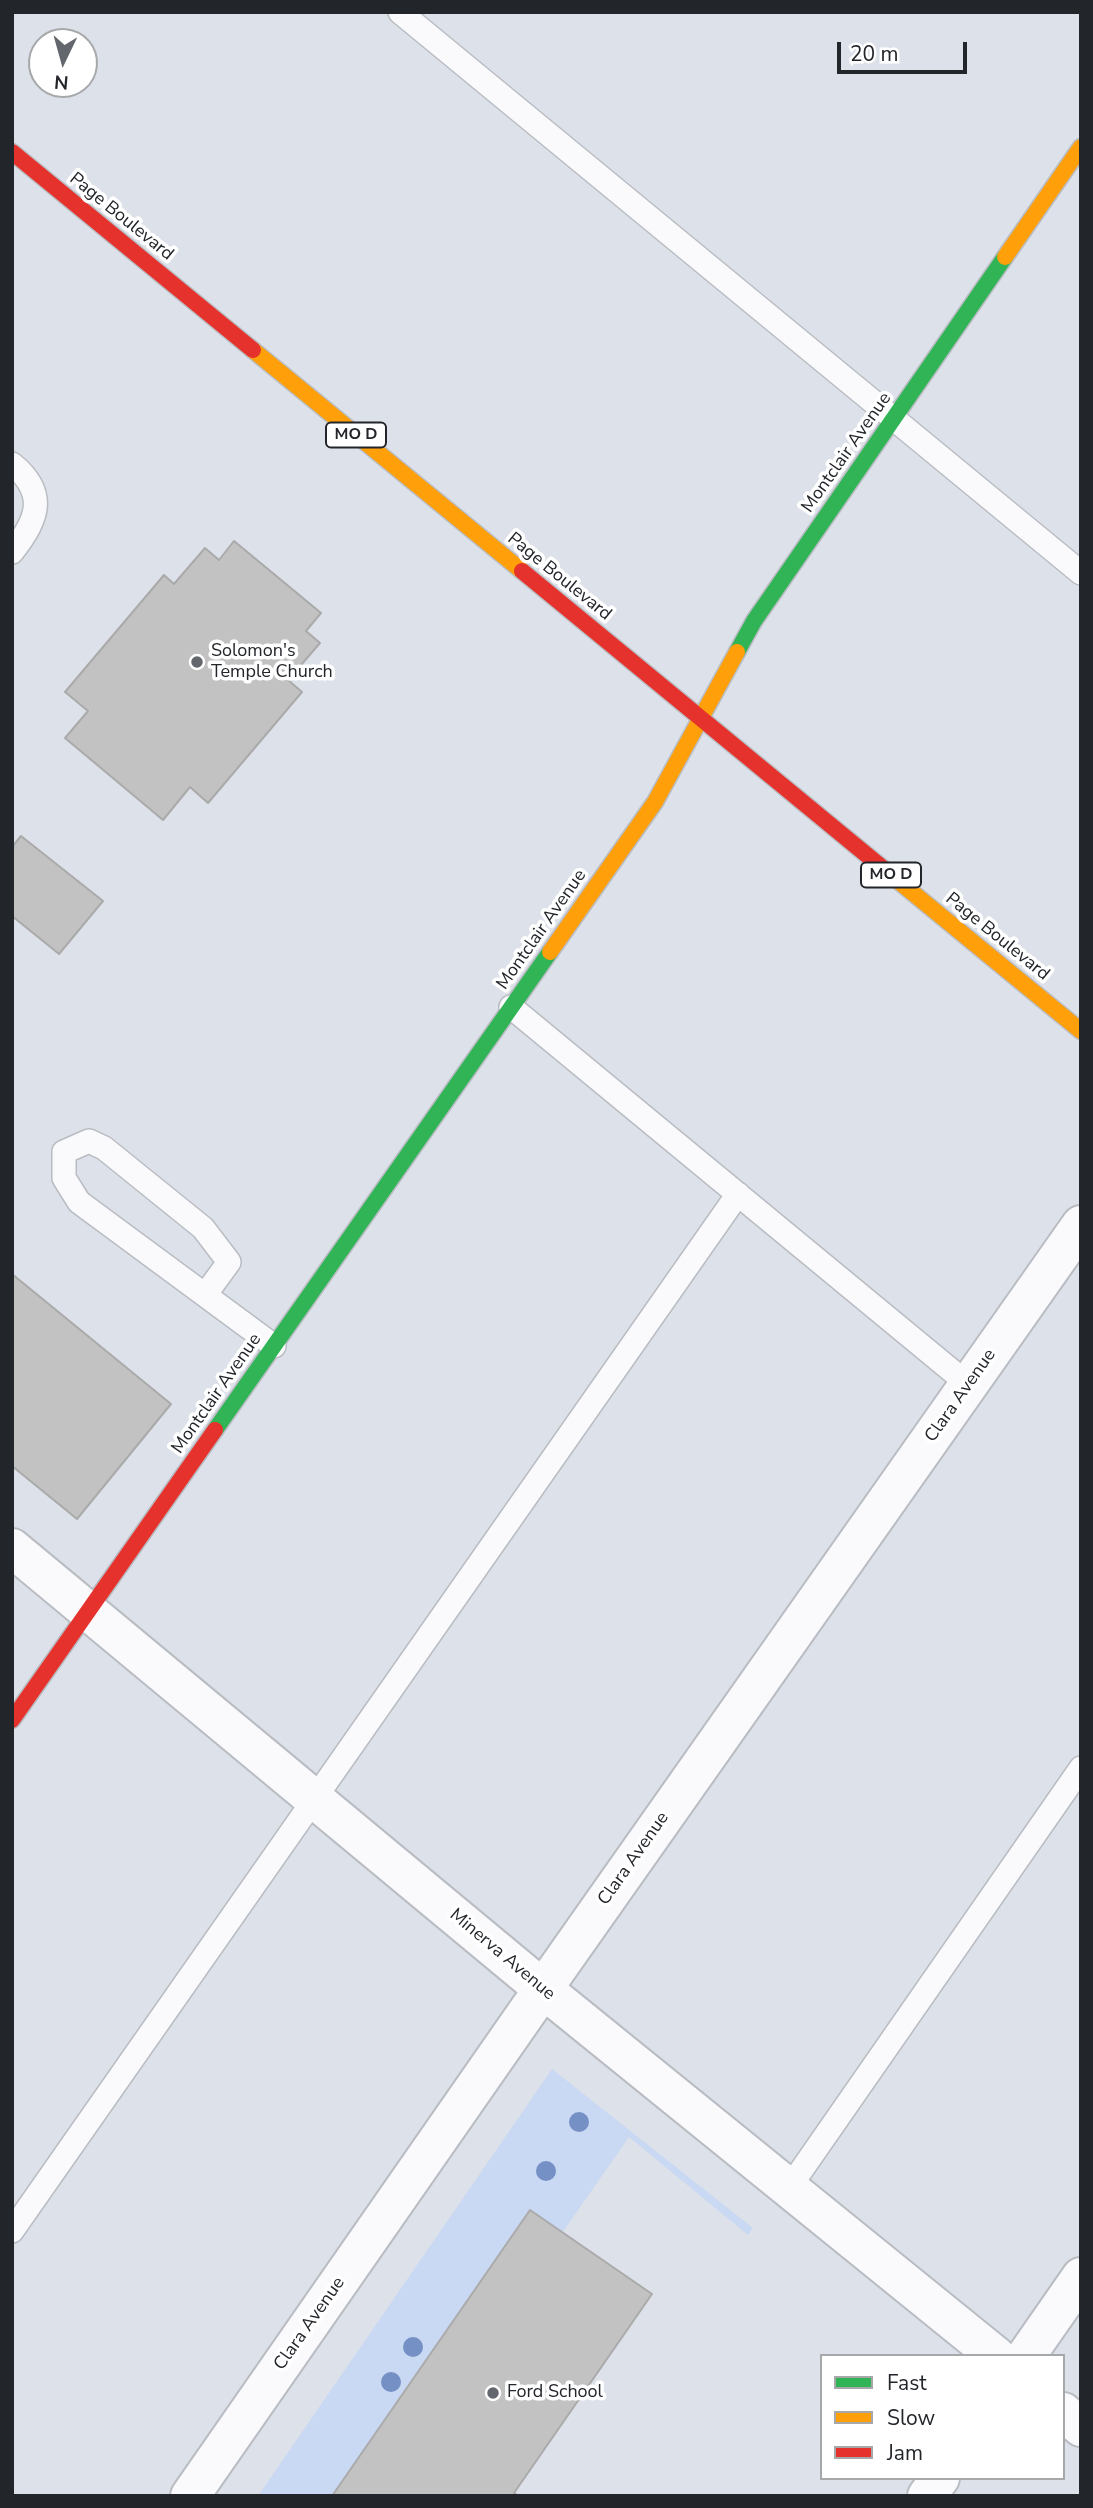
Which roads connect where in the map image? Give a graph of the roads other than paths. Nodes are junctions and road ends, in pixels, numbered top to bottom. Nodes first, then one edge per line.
1 (400, 12) edge
2 (1081, 147) edge
3 (12, 152) edge
4 (893, 420) junction
5 (12, 464) edge
6 (12, 552) edge
7 (1081, 573) edge
8 (700, 718) junction
9 (511, 1007) junction
10 (1081, 1031) edge
11 (738, 1194) junction
12 (1081, 1225) edge
13 (205, 1295) junction
14 (274, 1346) junction
15 (969, 1385) junction
16 (12, 1548) edge
17 (89, 1611) junction
18 (12, 1720) edge
19 (1081, 1769) edge
20 (314, 1799) junction
21 (543, 1989) junction
22 (789, 2188) junction
23 (12, 2231) edge
24 (1081, 2277) edge
25 (994, 2354) edge
26 (1027, 2354) edge
27 (1065, 2414) edge
28 (1081, 2427) edge
29 (939, 2480) edge
30 (190, 2496) edge
31 (927, 2496) edge

1 - 4 lane
2 - 4 street, Montclair Avenue
3 - 8 street, Page Boulevard / MO D
4 - 7 lane
4 - 8 street, Montclair Avenue
5 - 6 lane
8 - 9 street, Montclair Avenue
8 - 10 street, Page Boulevard / MO D
9 - 11 lane
9 - 14 street, Montclair Avenue
11 - 15 lane
11 - 20 lane
12 - 15 street, Clara Avenue
13 - 13 lane
13 - 14 lane
14 - 17 street, Montclair Avenue
15 - 21 street, Clara Avenue
16 - 17 street, Minerva Avenue
17 - 18 street, Montclair Avenue
17 - 20 street, Minerva Avenue
19 - 22 lane
20 - 21 street, Minerva Avenue
20 - 23 lane
21 - 22 street, Minerva Avenue
21 - 30 street, Clara Avenue
22 - 25 street, Minerva Avenue
24 - 26 street
27 - 28 street
29 - 31 street

